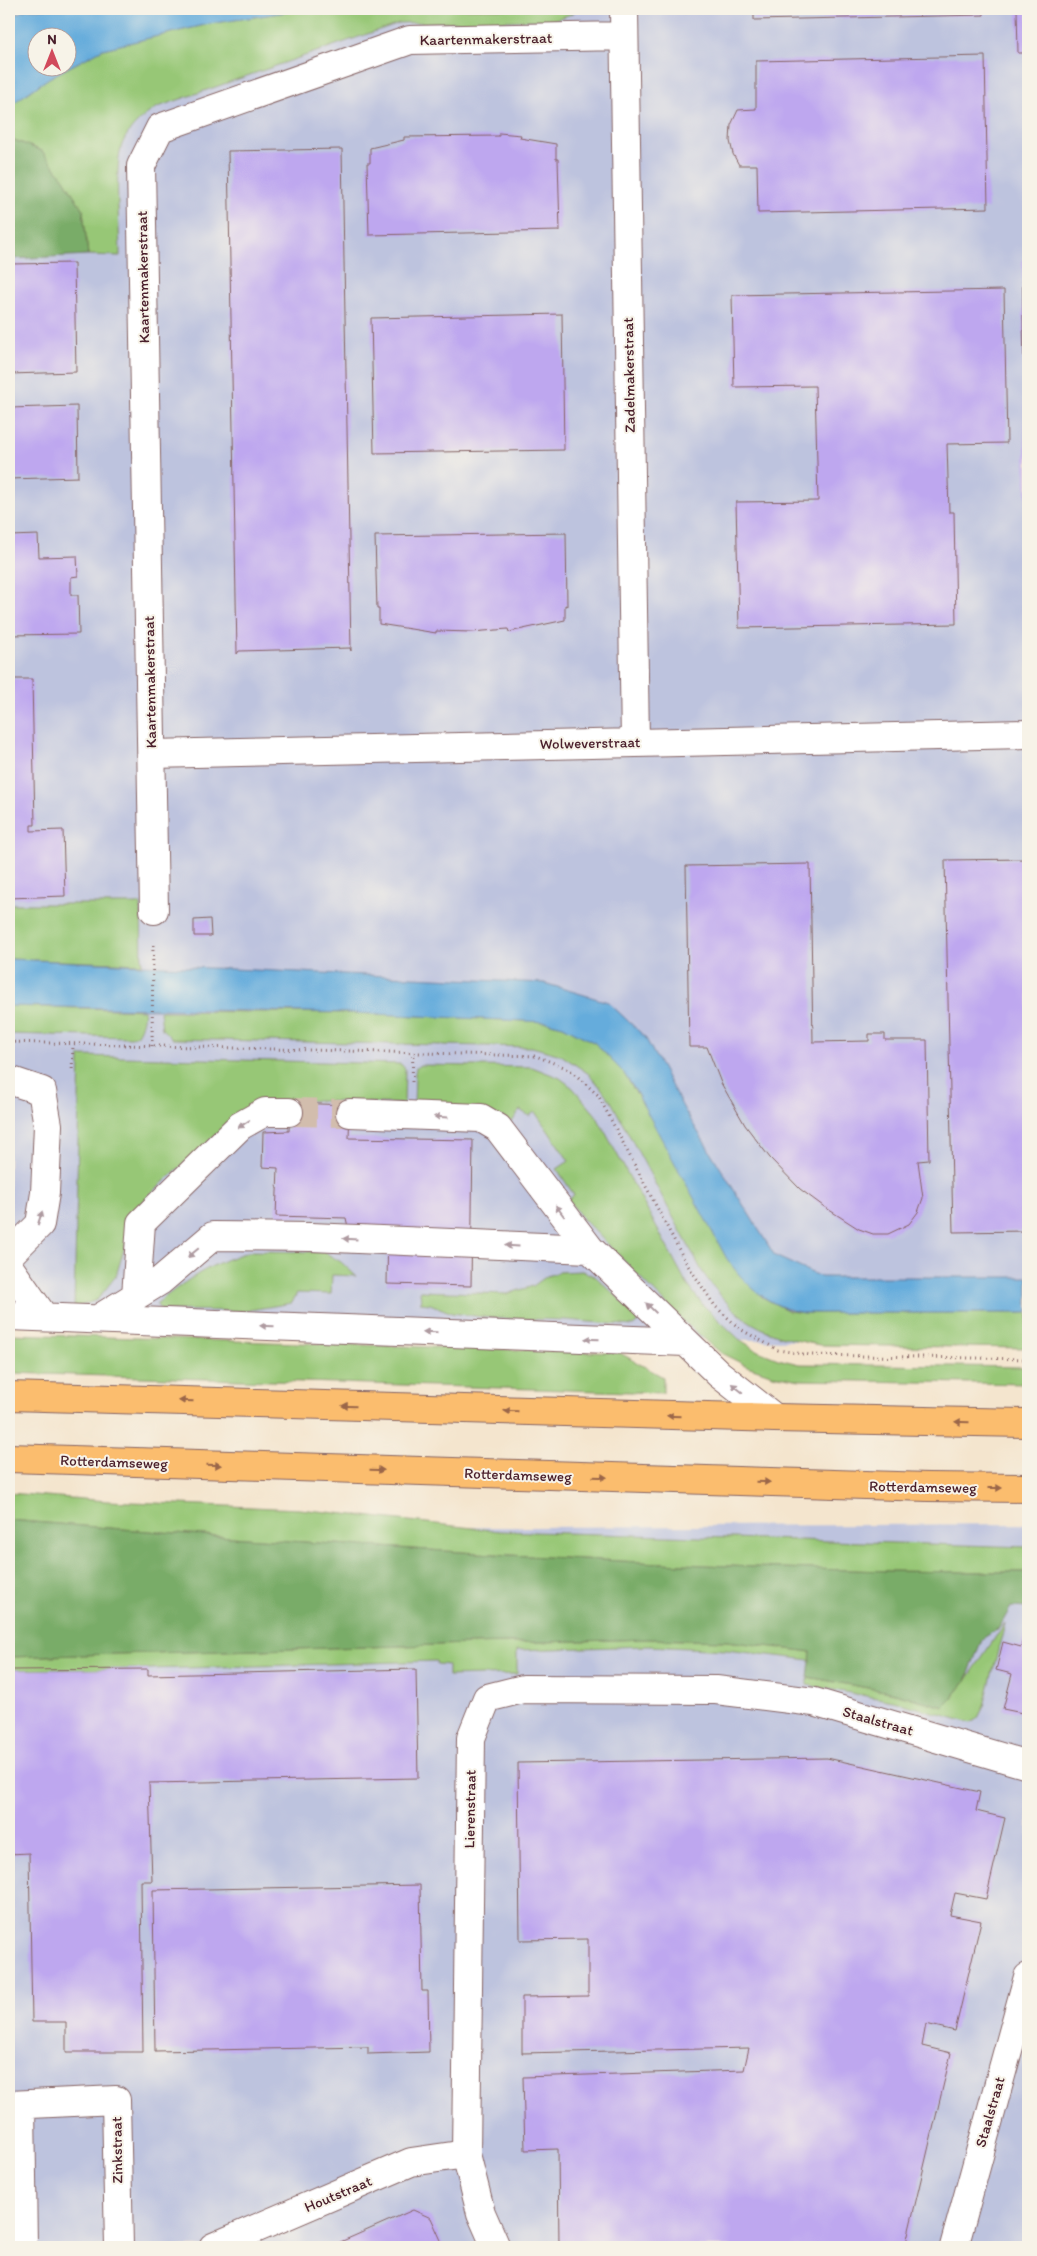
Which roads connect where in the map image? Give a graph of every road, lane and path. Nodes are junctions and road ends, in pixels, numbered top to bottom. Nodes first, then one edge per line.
1 (624, 9) edge
2 (624, 36) junction
3 (1028, 734) edge
4 (635, 742) junction
5 (152, 754) junction
6 (154, 910) dead end
7 (153, 952) dead end
8 (152, 1046) dead end
9 (15, 1086) edge
10 (289, 1112) tunnel mouth
11 (350, 1113) tunnel mouth
12 (590, 1249) junction
13 (9, 1255) edge
14 (9, 1267) edge
15 (136, 1296) junction
16 (9, 1316) edge
17 (44, 1317) junction
18 (98, 1319) junction
19 (686, 1342) junction
20 (9, 1396) edge
21 (775, 1418) junction
22 (1028, 1423) edge
23 (9, 1458) edge
24 (1028, 1488) edge
25 (814, 1702) joint
26 (1028, 1765) edge
27 (1028, 1978) edge
28 (15, 2105) edge
29 (466, 2154) junction
30 (23, 2247) edge
31 (119, 2247) edge
32 (213, 2247) edge
33 (496, 2247) edge
34 (954, 2247) edge

1 - 2 street, Zadelmakerstraat
2 - 4 street, Zadelmakerstraat
2 - 5 street, Kaartenmakerstraat
3 - 4 street, Wolweverstraat
4 - 5 street, Wolweverstraat
5 - 6 street, Kaartenmakerstraat
7 - 8 path
13 -> 9 street
10 -> 15 street
12 -> 11 street
12 -> 15 street
19 -> 12 street
14 - 17 street
15 - 18 street
16 - 17 street
17 - 18 street
19 -> 18 street
21 -> 19 street
21 -> 20 main road
22 -> 21 main road
23 -> 24 main road, Rotterdamseweg
25 - 26 street, Staalstraat
25 - 29 street, Lierenstraat
27 - 34 street, Staalstraat
28 - 30 street
28 - 31 street, Zinkstraat
29 - 32 street, Houtstraat
29 - 33 street, Lierenstraat

